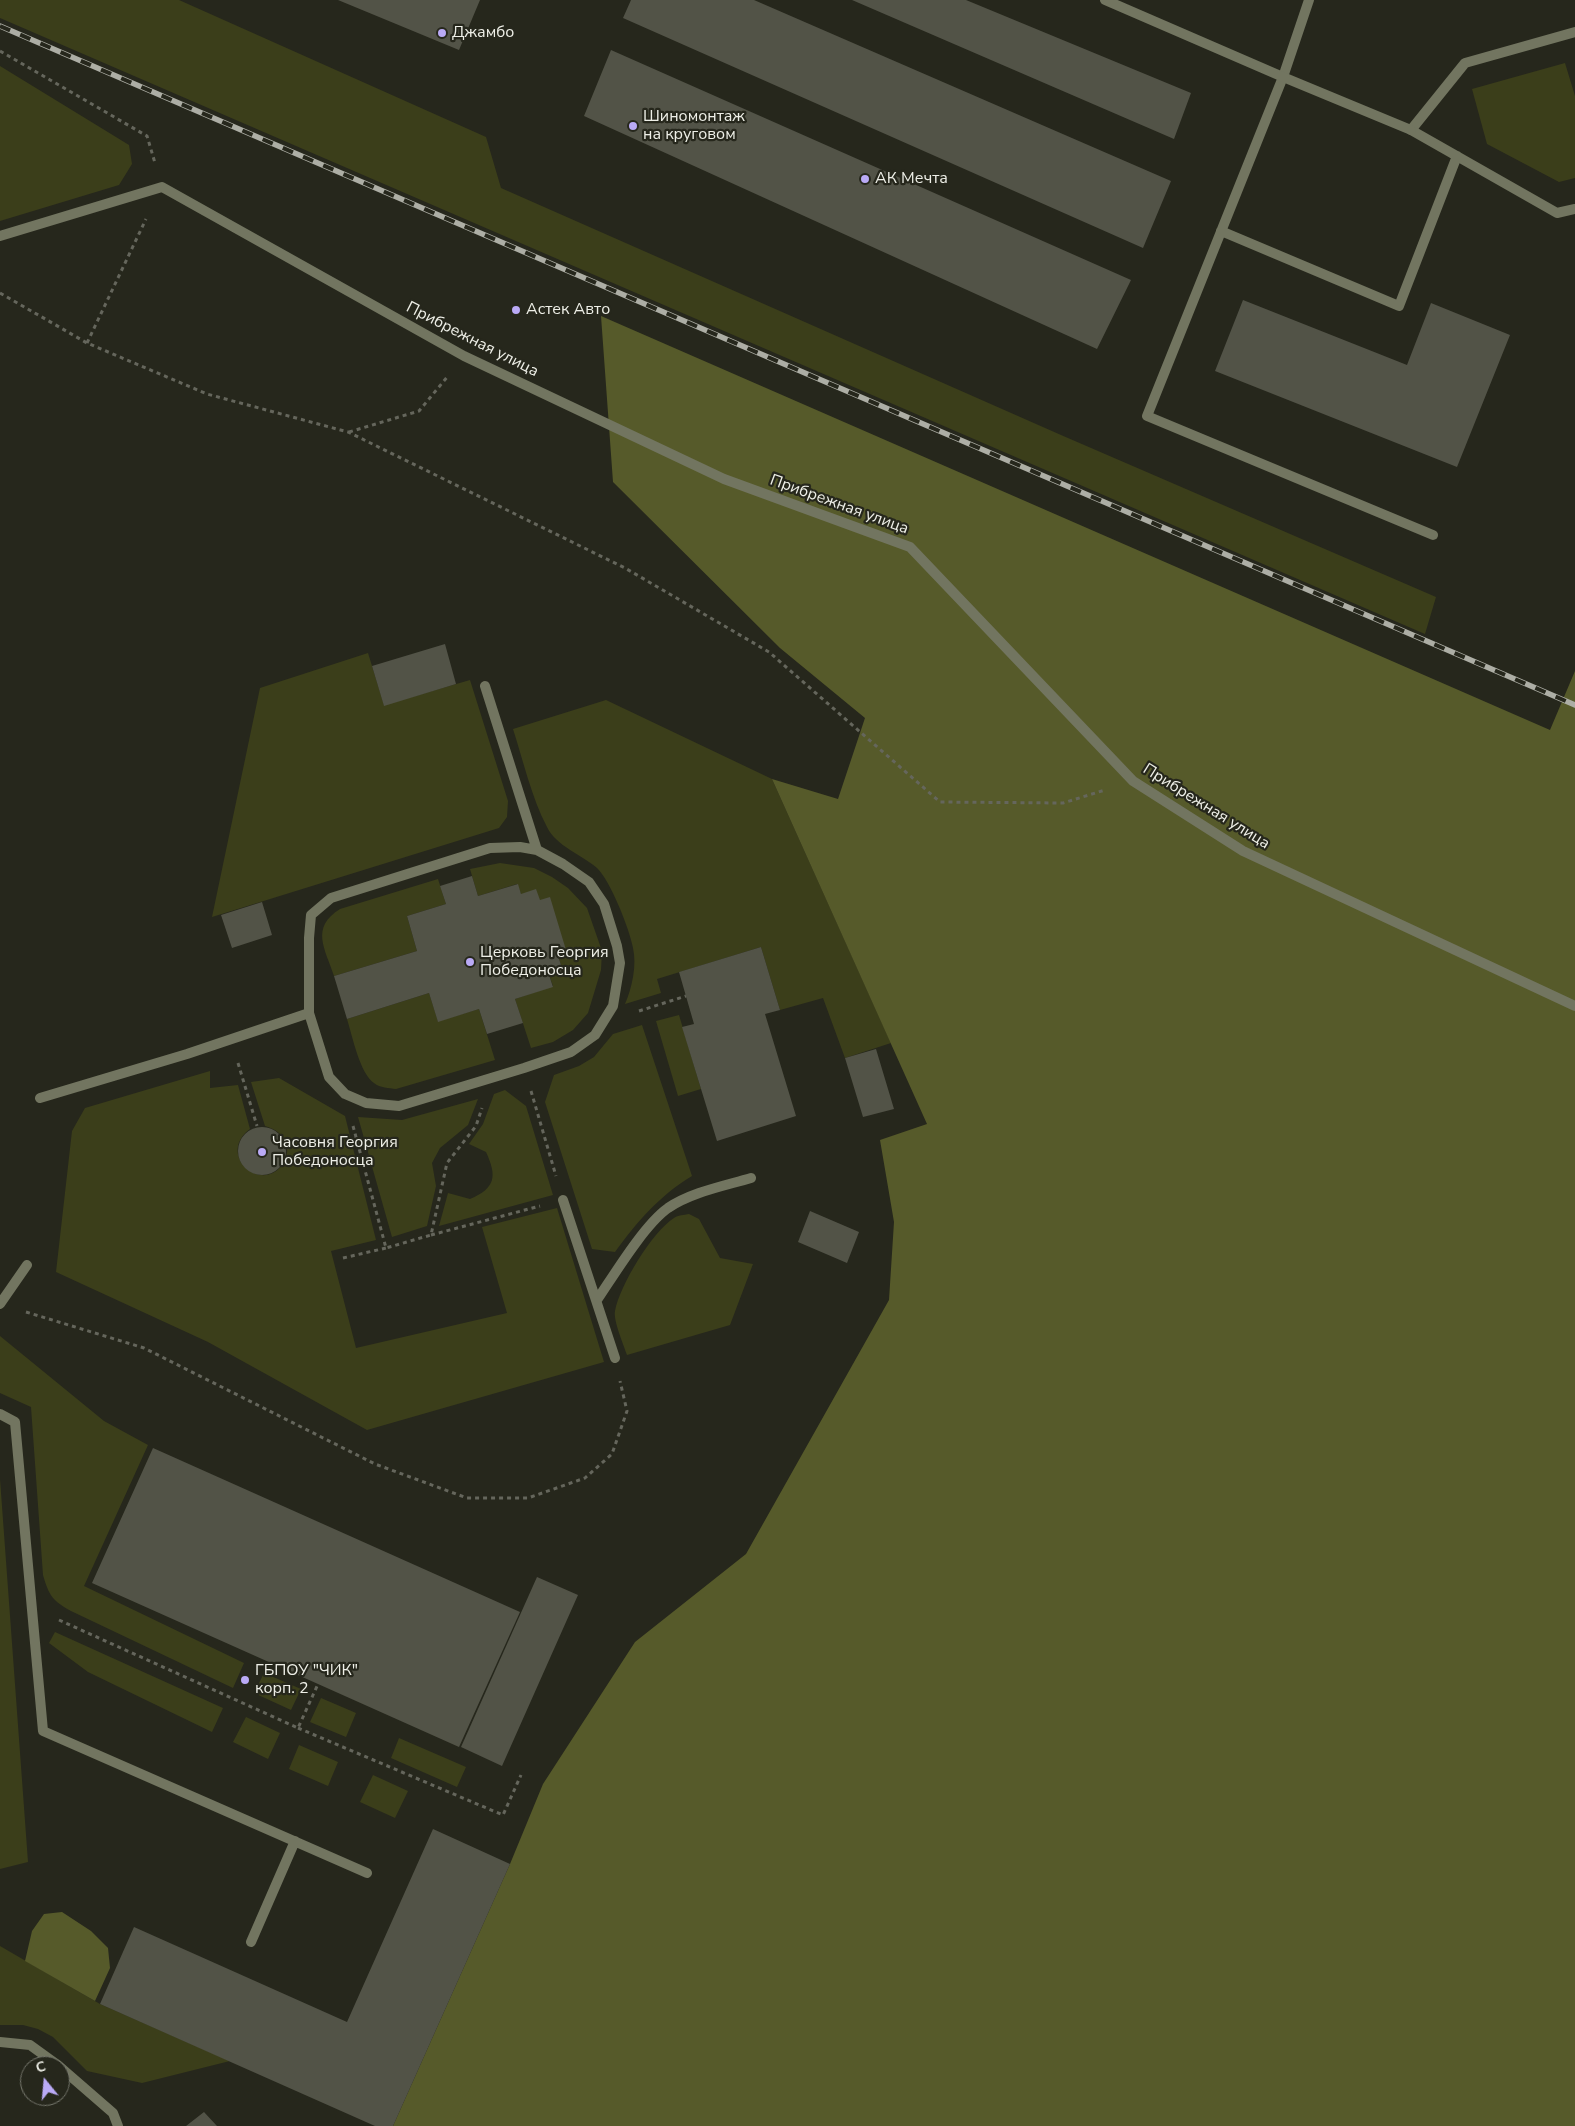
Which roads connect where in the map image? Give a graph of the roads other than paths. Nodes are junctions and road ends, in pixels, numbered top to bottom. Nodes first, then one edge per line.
1 (1106, 0) edge
2 (1309, 0) edge
3 (1575, 32) edge
4 (1283, 77) junction
5 (1411, 130) junction
6 (1457, 156) junction
7 (1575, 209) edge
8 (1221, 230) junction
9 (0, 236) edge
10 (1433, 535) dead end
11 (485, 686) dead end
12 (538, 850) junction
13 (1575, 1006) edge
14 (309, 1013) junction
15 (40, 1098) dead end
16 (751, 1178) dead end
17 (563, 1200) road end
18 (27, 1265) dead end
19 (597, 1300) junction
20 (1, 1304) edge
21 (615, 1358) road end
22 (0, 1414) edge
23 (295, 1841) junction
24 (367, 1873) dead end
25 (251, 1942) dead end
26 (0, 2042) edge
27 (46, 2056) edge
28 (70, 2075) edge
29 (118, 2126) edge

1 - 4 street
2 - 4 street
3 - 5 street
4 - 5 street
4 - 8 street
5 - 6 street
6 - 7 street
6 - 8 street
8 - 10 street
9 - 13 street, Прибрежная улица
11 - 12 street
12 - 14 street
12 - 14 street
14 - 15 street
16 - 19 street
17 - 19 street
18 - 20 street
19 - 21 street
22 - 23 street
23 - 24 street
23 - 25 street
26 - 27 street
28 - 29 street

